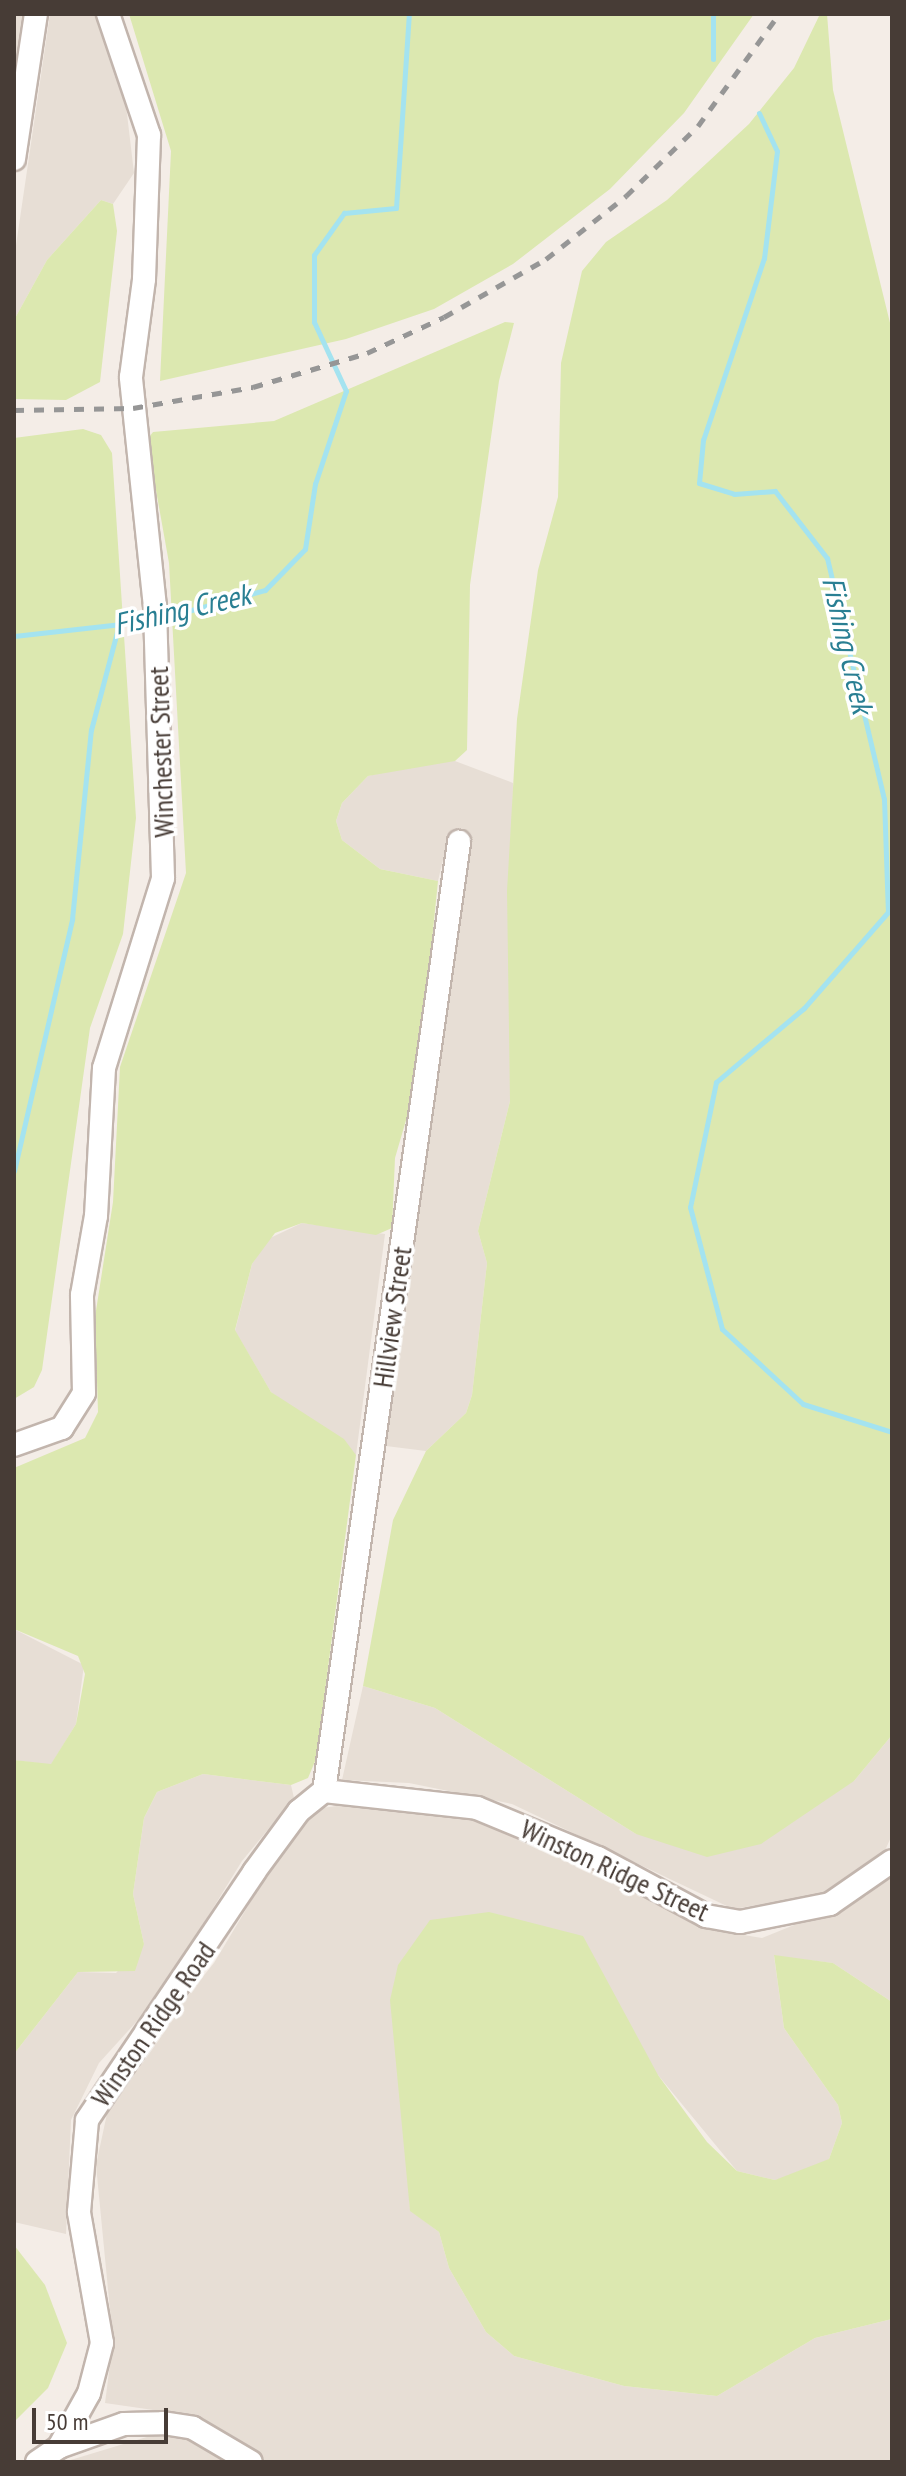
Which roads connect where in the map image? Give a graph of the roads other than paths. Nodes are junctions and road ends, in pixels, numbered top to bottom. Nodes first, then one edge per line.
1 (36, 14) edge
2 (108, 14) edge
3 (14, 159) edge
4 (459, 842) dead end
5 (14, 1445) edge
6 (324, 1791) junction
7 (892, 1861) edge
8 (59, 2447) junction
9 (37, 2462) edge
10 (251, 2462) edge

1 - 3 street
2 - 5 street, Winchester Street
4 - 6 street, Hillview Street
6 - 7 street, Winston Ridge Street
6 - 8 street, Winston Ridge Road
8 - 9 street, Winston Ridge Road
8 - 10 street

